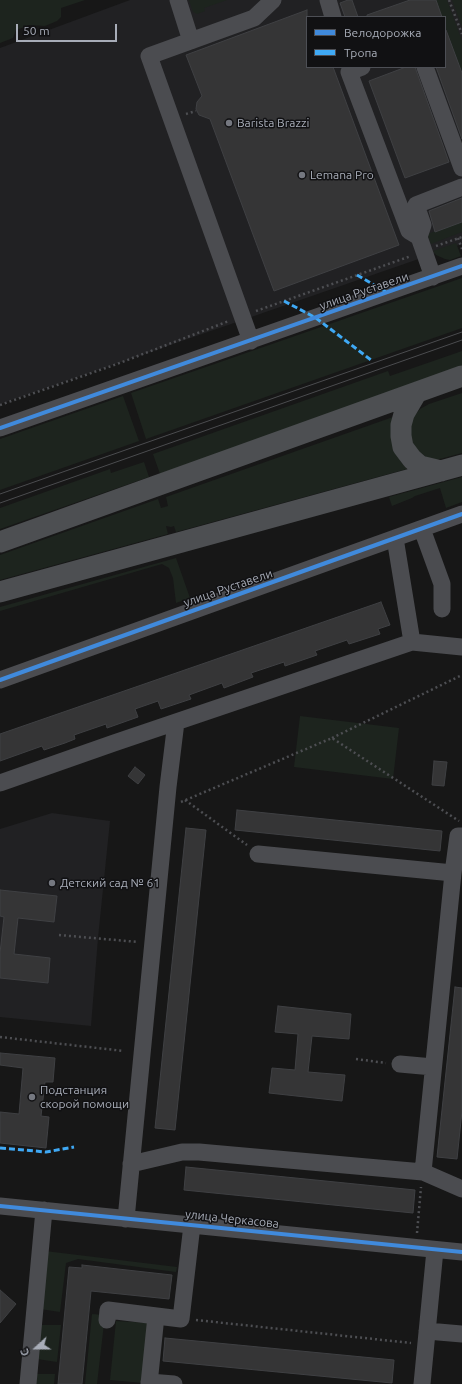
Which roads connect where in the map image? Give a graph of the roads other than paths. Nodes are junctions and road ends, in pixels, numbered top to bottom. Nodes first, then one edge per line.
1 (178, 0) edge
2 (273, 0) edge
3 (328, 0) edge
4 (334, 16) edge
5 (191, 41) junction
6 (425, 68) edge
7 (353, 69) edge
8 (462, 168) edge
9 (462, 187) edge
10 (419, 237) junction
11 (462, 266) edge
12 (433, 277) junction
13 (251, 341) junction
14 (462, 376) edge
15 (417, 392) junction
16 (0, 428) edge
17 (462, 465) edge
18 (441, 471) junction
19 (462, 514) edge
20 (422, 529) junction
21 (395, 538) junction
22 (0, 542) edge
23 (0, 592) edge
24 (442, 609) dead end
25 (412, 642) junction
26 (462, 647) edge
27 (0, 680) edge
28 (176, 722) junction
29 (0, 784) edge
30 (461, 829) edge
31 (258, 854) road end
32 (453, 874) junction
33 (400, 1064) road end
34 (433, 1067) junction
35 (131, 1164) junction
36 (423, 1172) junction
37 (462, 1189) edge
38 (0, 1206) edge
39 (44, 1210) junction
40 (126, 1219) junction
41 (192, 1225) junction
42 (435, 1250) junction
43 (462, 1252) edge
44 (156, 1316) junction
45 (107, 1320) dead end
46 (462, 1334) edge
47 (426, 1338) junction
48 (149, 1383) edge
49 (28, 1384) edge
50 (174, 1384) edge
51 (422, 1384) edge

1 - 5 street
2 - 5 street
3 - 4 street
5 - 13 street
6 - 8 street
7 - 10 street
9 - 10 street
10 - 12 street
11 - 12 street, улица Руставели
12 - 13 street, улица Руставели
13 - 16 street, улица Руставели
14 - 15 main road
15 - 18 main road
15 - 22 main road
17 - 18 main road
18 - 23 main road
19 - 20 street, улица Руставели
20 - 21 street, улица Руставели
20 - 24 street
21 - 25 street
21 - 27 street, улица Руставели
25 - 26 street
25 - 28 street
28 - 29 street
28 - 35 street
30 - 32 street
31 - 32 street
32 - 34 street
33 - 34 street
34 - 36 street
35 - 36 street
35 - 40 street
36 - 37 street
38 - 39 street, улица Черкасова
39 - 40 street, улица Черкасова
39 - 49 street
40 - 41 street, улица Черкасова
41 - 42 street, улица Черкасова
41 - 44 street
42 - 43 street, улица Черкасова
42 - 47 street
44 - 45 street
44 - 48 street
46 - 47 street
47 - 51 street
48 - 50 street

